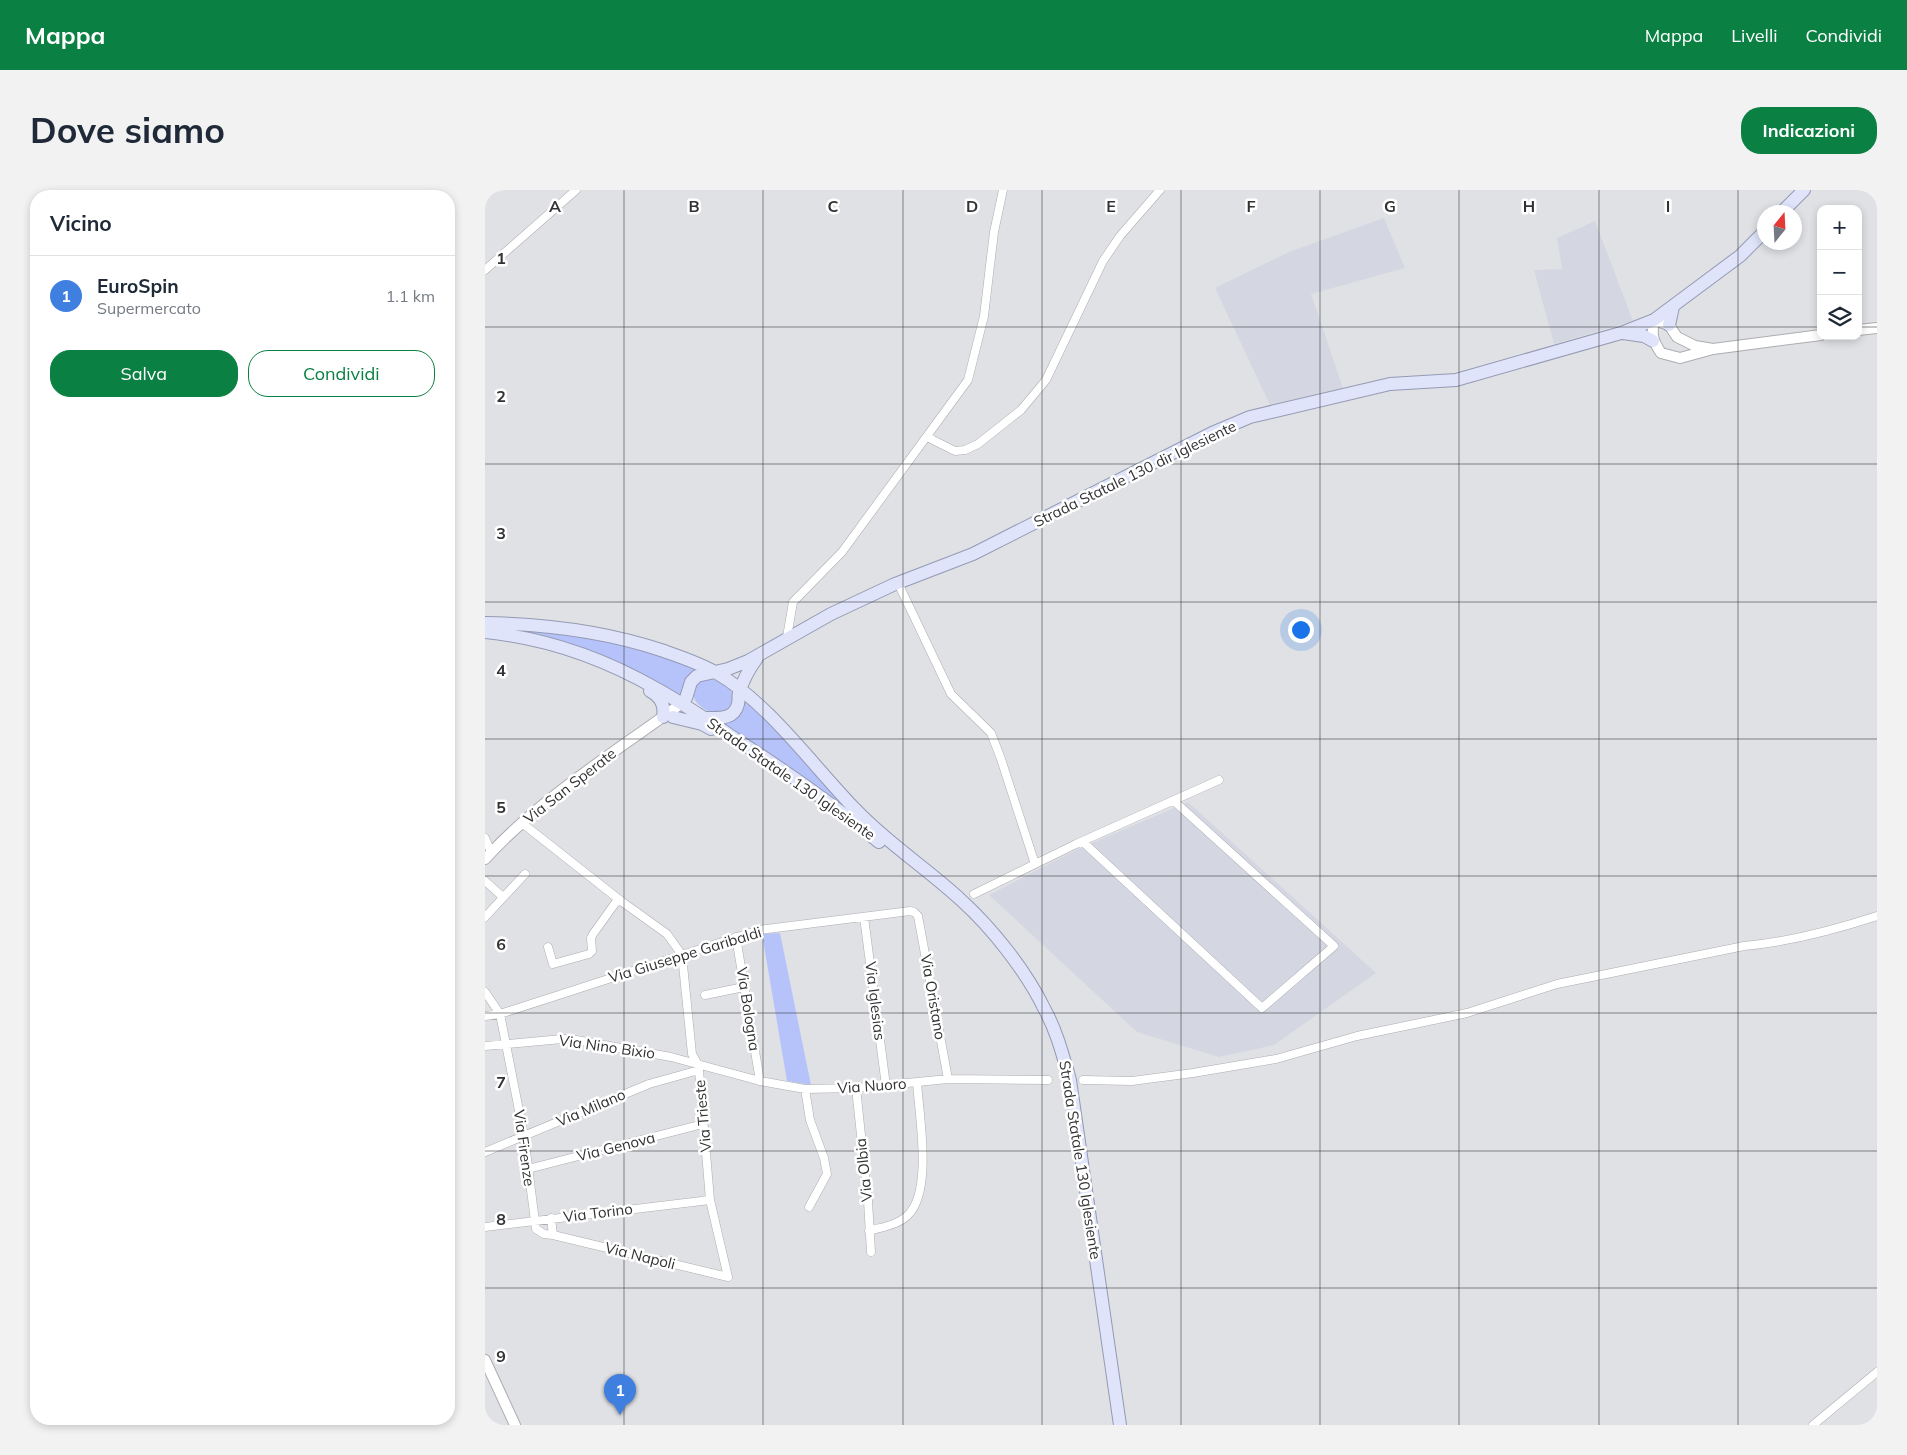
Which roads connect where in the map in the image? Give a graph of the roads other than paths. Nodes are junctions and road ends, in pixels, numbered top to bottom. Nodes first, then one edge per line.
1 (576, 190) edge
2 (1003, 190) edge
3 (1160, 190) edge
4 (1804, 190) edge
5 (1790, 205) edge
6 (1757, 239) edge
7 (485, 270) edge
8 (1673, 307) junction
9 (1655, 320) junction
10 (1669, 325) junction
11 (1877, 328) edge
12 (1862, 330) edge
13 (1621, 333) junction
14 (1817, 336) edge
15 (1653, 341) junction
16 (1713, 349) junction
17 (927, 438) junction
18 (898, 583) junction
19 (485, 623) edge
20 (485, 632) edge
21 (787, 637) junction
22 (760, 654) junction
23 (713, 671) junction
24 (637, 678) junction
25 (741, 689) junction
26 (682, 703) junction
27 (665, 718) junction
28 (705, 718) junction
29 (745, 745) junction
30 (1219, 780) dead end
31 (1174, 801) junction
32 (522, 823) junction
33 (485, 838) edge
34 (1083, 842) junction
35 (488, 856) edge
36 (1035, 864) junction
37 (525, 874) dead end
38 (485, 881) edge
39 (974, 894) dead end
40 (503, 897) junction
41 (621, 901) junction
42 (917, 916) joint
43 (1877, 916) edge
44 (485, 917) edge
45 (865, 917) junction
46 (736, 937) junction
47 (547, 947) dead end
48 (682, 955) junction
49 (744, 987) junction
50 (485, 992) edge
51 (705, 995) dead end
52 (500, 1014) junction
53 (485, 1016) edge
54 (506, 1044) junction
55 (485, 1046) edge
56 (698, 1067) junction
57 (947, 1079) junction
58 (1047, 1080) dead end
59 (1083, 1080) dead end
60 (760, 1081) junction
61 (917, 1082) junction
62 (886, 1086) junction
63 (856, 1088) junction
64 (805, 1089) junction
65 (703, 1124) junction
66 (524, 1136) junction
67 (485, 1152) edge
68 (528, 1169) junction
69 (711, 1200) junction
70 (809, 1207) dead end
71 (551, 1218) junction
72 (533, 1220) junction
73 (485, 1227) edge
74 (869, 1231) junction
75 (553, 1235) junction
76 (871, 1252) dead end
77 (728, 1277) joint
78 (485, 1360) edge
79 (1877, 1372) edge
80 (515, 1425) edge
81 (1114, 1425) edge
82 (1120, 1425) edge
83 (1813, 1425) edge

1 - 7 street
2 - 17 street
3 - 17 street
4 - 5 main road
6 - 8 main road, Strada Statale 130 dir Iglesiente
8 - 9 main road, Strada Statale 130 dir Iglesiente
8 - 10 main road
9 - 10 street
9 - 13 main road, Strada Statale 130 dir Iglesiente
9 - 15 street
10 - 16 street
11 - 12 street
13 - 15 main road
13 - 18 main road, Strada Statale 130 dir Iglesiente
14 - 16 street
15 - 16 street
17 - 21 street
18 - 21 main road, Strada Statale 130 dir Iglesiente
18 - 36 street
19 - 23 main road, Strada Statale 130 Iglesiente
20 - 24 main road, Strada Statale 130 Iglesiente
21 - 22 main road, Strada Statale 130 dir Iglesiente
22 - 23 main road, Strada Statale 130 dir Iglesiente
22 - 25 main road, Strada Statale 130 dir Iglesiente
23 - 25 main road, Strada Statale 130 Iglesiente
23 - 26 main road
24 - 26 main road, Strada Statale 130 Iglesiente
24 - 27 main road
25 - 28 main road
25 - 82 main road, Strada Statale 130 Iglesiente
26 - 27 street, Via San Sperate
26 - 28 main road, Strada Statale 130 Iglesiente
27 - 28 street
27 - 29 main road
27 - 32 street, Via San Sperate
28 - 29 main road, Strada Statale 130 Iglesiente
29 - 81 main road, Strada Statale 130 Iglesiente
30 - 31 street
31 - 34 street
31 - 34 street
32 - 35 street, Via San Sperate
32 - 41 street
33 - 35 street
34 - 36 street
36 - 39 street
37 - 40 street
38 - 40 street
40 - 44 street
41 - 47 street
41 - 48 street
42 - 45 street, Via Giuseppe Garibaldi
42 - 57 street, Via Oristano
43 - 59 street
45 - 46 street, Via Giuseppe Garibaldi
45 - 62 street, Via Iglesias
46 - 48 street, Via Giuseppe Garibaldi
46 - 49 street, Via Bologna
48 - 52 street, Via Giuseppe Garibaldi
48 - 56 street, Via Trieste
49 - 51 street
49 - 60 street, Via Bologna
50 - 52 street, Via Firenze
52 - 53 street, Via Giuseppe Garibaldi
52 - 54 street, Via Firenze
54 - 55 street, Via Nino Bixio
54 - 56 street, Via Nino Bixio
54 - 66 street, Via Firenze
56 - 60 street, Via Nuoro
56 - 65 street, Via Trieste
56 - 66 street, Via Milano
57 - 58 street, Via Nuoro
57 - 61 street, Via Nuoro
60 - 64 street, Via Nuoro
61 - 62 street, Via Nuoro
61 - 74 street
62 - 63 street, Via Nuoro
63 - 64 street, Via Nuoro
63 - 74 street, Via Olbia
64 - 70 street
65 - 68 street, Via Genova
65 - 69 street, Via Trieste
66 - 67 street, Via Milano
66 - 68 street, Via Firenze
68 - 72 street, Via Firenze
69 - 71 street, Via Torino
69 - 77 street, Via Trieste
71 - 72 street, Via Torino
71 - 75 street
72 - 73 street, Via Torino
72 - 75 street, Via Napoli
74 - 76 street, Via Olbia
75 - 77 street, Via Napoli
78 - 80 street
79 - 83 street

